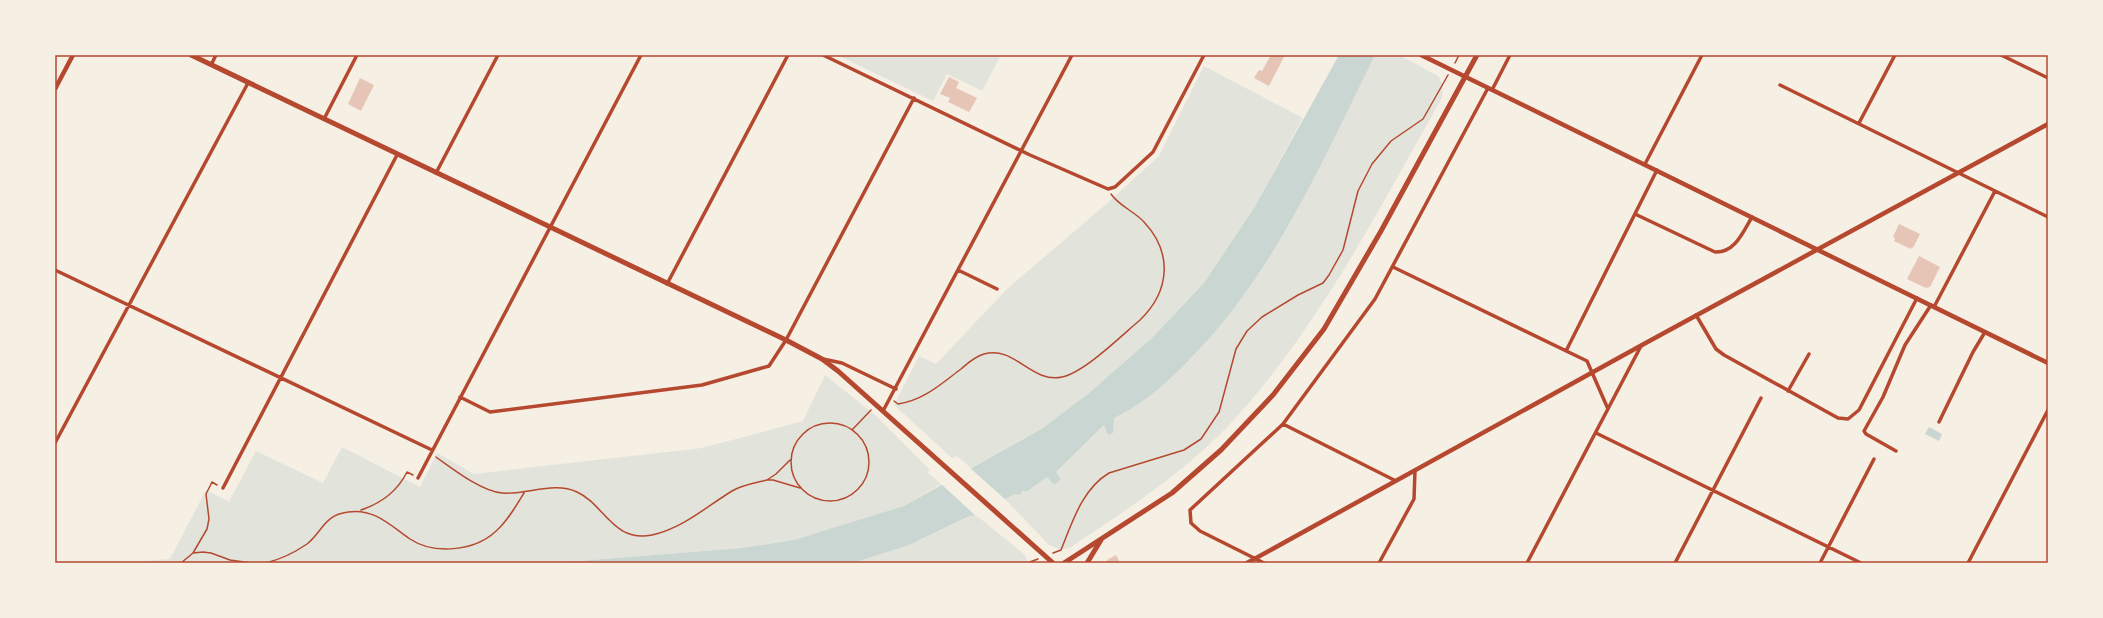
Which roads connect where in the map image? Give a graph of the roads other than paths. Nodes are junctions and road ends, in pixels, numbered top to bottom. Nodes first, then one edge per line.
1 (73, 55) edge
2 (191, 55) edge
3 (216, 55) edge
4 (357, 55) edge
5 (498, 55) edge
6 (641, 55) edge
7 (788, 55) edge
8 (822, 55) edge
9 (1072, 55) edge
10 (1204, 55) edge
11 (1421, 55) edge
12 (1477, 55) edge
13 (1510, 55) edge
14 (1702, 55) edge
15 (1895, 55) edge
16 (2001, 55) edge
17 (211, 64) junction
18 (1466, 77) junction
19 (2048, 78) edge
20 (248, 82) junction
21 (1780, 85) dead end
22 (55, 89) edge
23 (1490, 89) junction
24 (914, 98) junction
25 (324, 119) junction
26 (1859, 123) junction
27 (2048, 124) edge
28 (1021, 151) junction
29 (397, 155) junction
30 (1645, 164) junction
31 (1657, 170) junction
32 (436, 173) junction
33 (1958, 174) junction
34 (1995, 191) junction
35 (1635, 214) junction
36 (1752, 217) junction
37 (2048, 217) edge
38 (550, 228) junction
39 (1818, 250) junction
40 (1393, 267) junction
41 (55, 270) edge
42 (958, 270) junction
43 (667, 284) junction
44 (997, 289) dead end
45 (1917, 298) junction
46 (129, 305) junction
47 (1933, 306) junction
48 (1696, 315) junction
49 (1985, 332) junction
50 (786, 340) junction
51 (1642, 345) junction
52 (1566, 351) junction
53 (1809, 354) dead end
54 (822, 359) junction
55 (2048, 363) edge
56 (1592, 373) junction
57 (281, 378) junction
58 (896, 389) junction
59 (1788, 390) junction
60 (460, 397) junction
61 (1761, 398) dead end
62 (1608, 409) junction
63 (2048, 410) edge
64 (883, 411) junction
65 (1939, 422) dead end
66 (1283, 424) junction
67 (1596, 433) junction
68 (55, 442) edge
69 (432, 450) junction
70 (1896, 451) dead end
71 (1874, 459) dead end
72 (1415, 470) junction
73 (418, 478) road end
74 (1396, 481) junction
75 (223, 488) road end
76 (1714, 490) junction
77 (1101, 539) junction
78 (1829, 547) junction
79 (1255, 559) junction
80 (1053, 563) edge
81 (1064, 563) edge
82 (1086, 563) edge
83 (1247, 563) edge
84 (1264, 563) edge
85 (1379, 563) edge
86 (1527, 563) edge
87 (1674, 563) edge
88 (1820, 563) edge
89 (1861, 563) edge
90 (1968, 563) edge

1 - 22 street
2 - 17 main road
3 - 17 street
4 - 25 street
5 - 32 street
6 - 38 street
7 - 43 street
8 - 24 street
9 - 28 street
10 - 28 street
11 - 18 street
12 - 18 main road
13 - 23 street
14 - 30 street
15 - 26 street
16 - 19 street
17 - 20 main road
18 - 23 street
18 - 77 main road
20 - 25 main road
20 - 46 street
21 - 26 street
23 - 30 street
23 - 40 street
24 - 28 street
24 - 50 street
25 - 29 main road
26 - 33 street
27 - 33 street
28 - 42 street
29 - 32 main road
29 - 57 street
30 - 31 street
31 - 35 street
31 - 36 street
32 - 38 main road
33 - 34 street
33 - 39 street
34 - 37 street
34 - 47 street
35 - 36 street
35 - 52 street
36 - 39 street
38 - 43 main road
38 - 60 street
39 - 45 street
39 - 48 street
40 - 52 street
40 - 66 street
41 - 46 street
42 - 44 street
42 - 58 street
43 - 50 main road
45 - 47 street
45 - 59 street
46 - 57 street
46 - 68 street
47 - 49 street
47 - 70 street
48 - 51 street
48 - 59 street
49 - 55 street
49 - 65 street
50 - 54 main road
50 - 60 street
51 - 56 street
51 - 62 street
52 - 56 street
53 - 59 street
54 - 58 street
54 - 64 main road
56 - 62 street
56 - 72 street
57 - 69 street
57 - 75 street
58 - 64 street
60 - 69 street
61 - 76 street
62 - 67 street
63 - 90 street
64 - 80 main road
66 - 74 street
66 - 79 street
67 - 76 street
67 - 86 street
69 - 73 street
71 - 78 street
72 - 74 street
72 - 85 street
74 - 79 street
76 - 78 street
76 - 87 street
77 - 81 main road
77 - 82 main road
78 - 88 street
78 - 89 street
79 - 83 street
79 - 84 street

